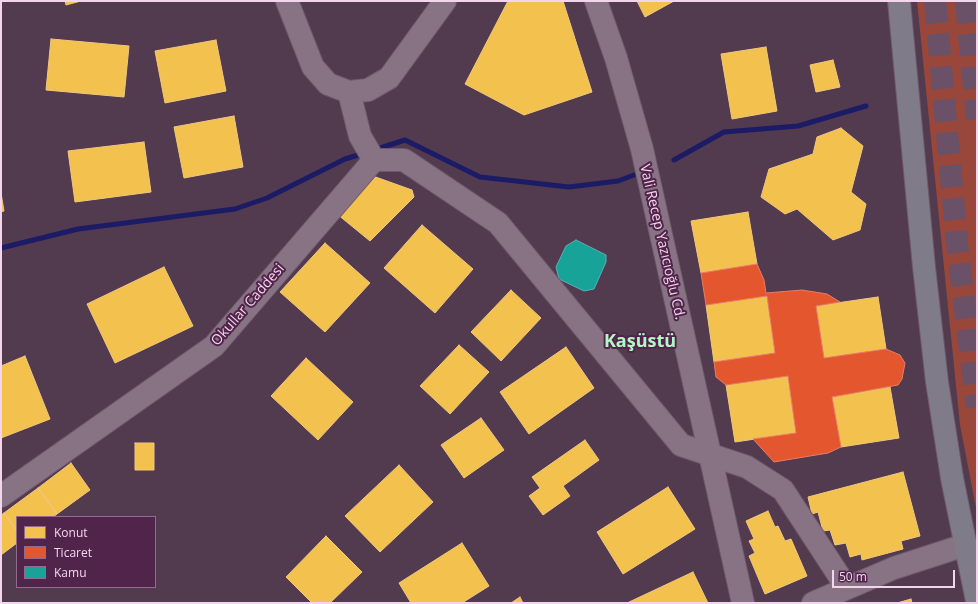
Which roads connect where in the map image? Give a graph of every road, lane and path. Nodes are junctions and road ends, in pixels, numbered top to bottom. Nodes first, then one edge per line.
1 (287, 1) edge
2 (445, 1) edge
3 (596, 1) edge
4 (899, 1) edge
5 (349, 92) junction
6 (374, 160) junction
7 (710, 454) junction
8 (1, 496) edge
9 (965, 545) junction
10 (847, 588) junction
11 (977, 601) edge
12 (743, 603) edge
13 (813, 603) edge

1 - 5 street
2 - 5 street
3 - 7 street, Vali Recep Yazıcıoğlu Cd.
4 - 9 highway
5 - 6 street
6 - 7 street
6 - 8 street, Okullar Caddesi
7 - 10 street
7 - 12 street, Vali Recep Yazıcıoğlu Cd.
9 - 10 street
9 - 11 highway
10 - 13 street

